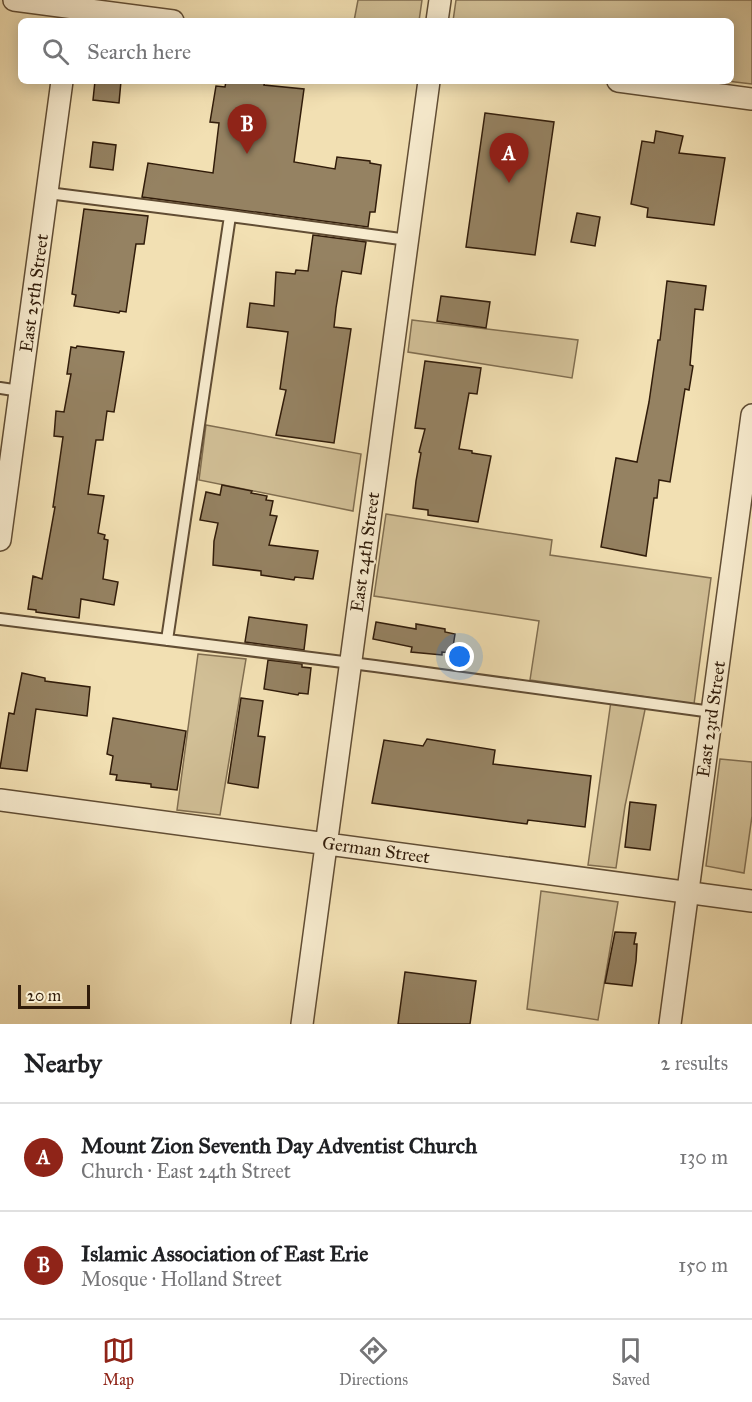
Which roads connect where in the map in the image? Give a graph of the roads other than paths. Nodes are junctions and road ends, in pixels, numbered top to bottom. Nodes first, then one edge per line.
1 (14, 0) edge
2 (440, 0) edge
3 (72, 10) edge
4 (145, 18) edge
5 (437, 18) edge
6 (62, 84) edge
7 (429, 84) edge
8 (640, 84) edge
9 (752, 99) edge
10 (48, 193) junction
11 (230, 216) junction
12 (408, 240) junction
13 (10, 390) edge
14 (752, 415) edge
15 (0, 540) edge
16 (0, 619) edge
17 (167, 640) junction
18 (350, 663) junction
19 (712, 712) junction
20 (0, 800) edge
21 (326, 843) junction
22 (687, 893) junction
23 (752, 901) edge
24 (302, 1024) edge
25 (670, 1024) edge

1 - 3 street
2 - 5 street
3 - 4 street
6 - 10 street, East 25th Street
7 - 12 street, East 24th Street
8 - 9 street
10 - 11 lane
10 - 13 street, East 25th Street
11 - 12 lane
11 - 17 lane
12 - 18 street, East 24th Street
13 - 15 street, East 25th Street
14 - 19 street, East 23rd Street
16 - 17 lane
17 - 18 lane
18 - 19 lane
18 - 21 street, East 24th Street
19 - 22 street, East 23rd Street
20 - 21 street, German Street
21 - 22 street, German Street
21 - 24 street, East 24th Street
22 - 23 street, German Street
22 - 25 street, East 23rd Street

